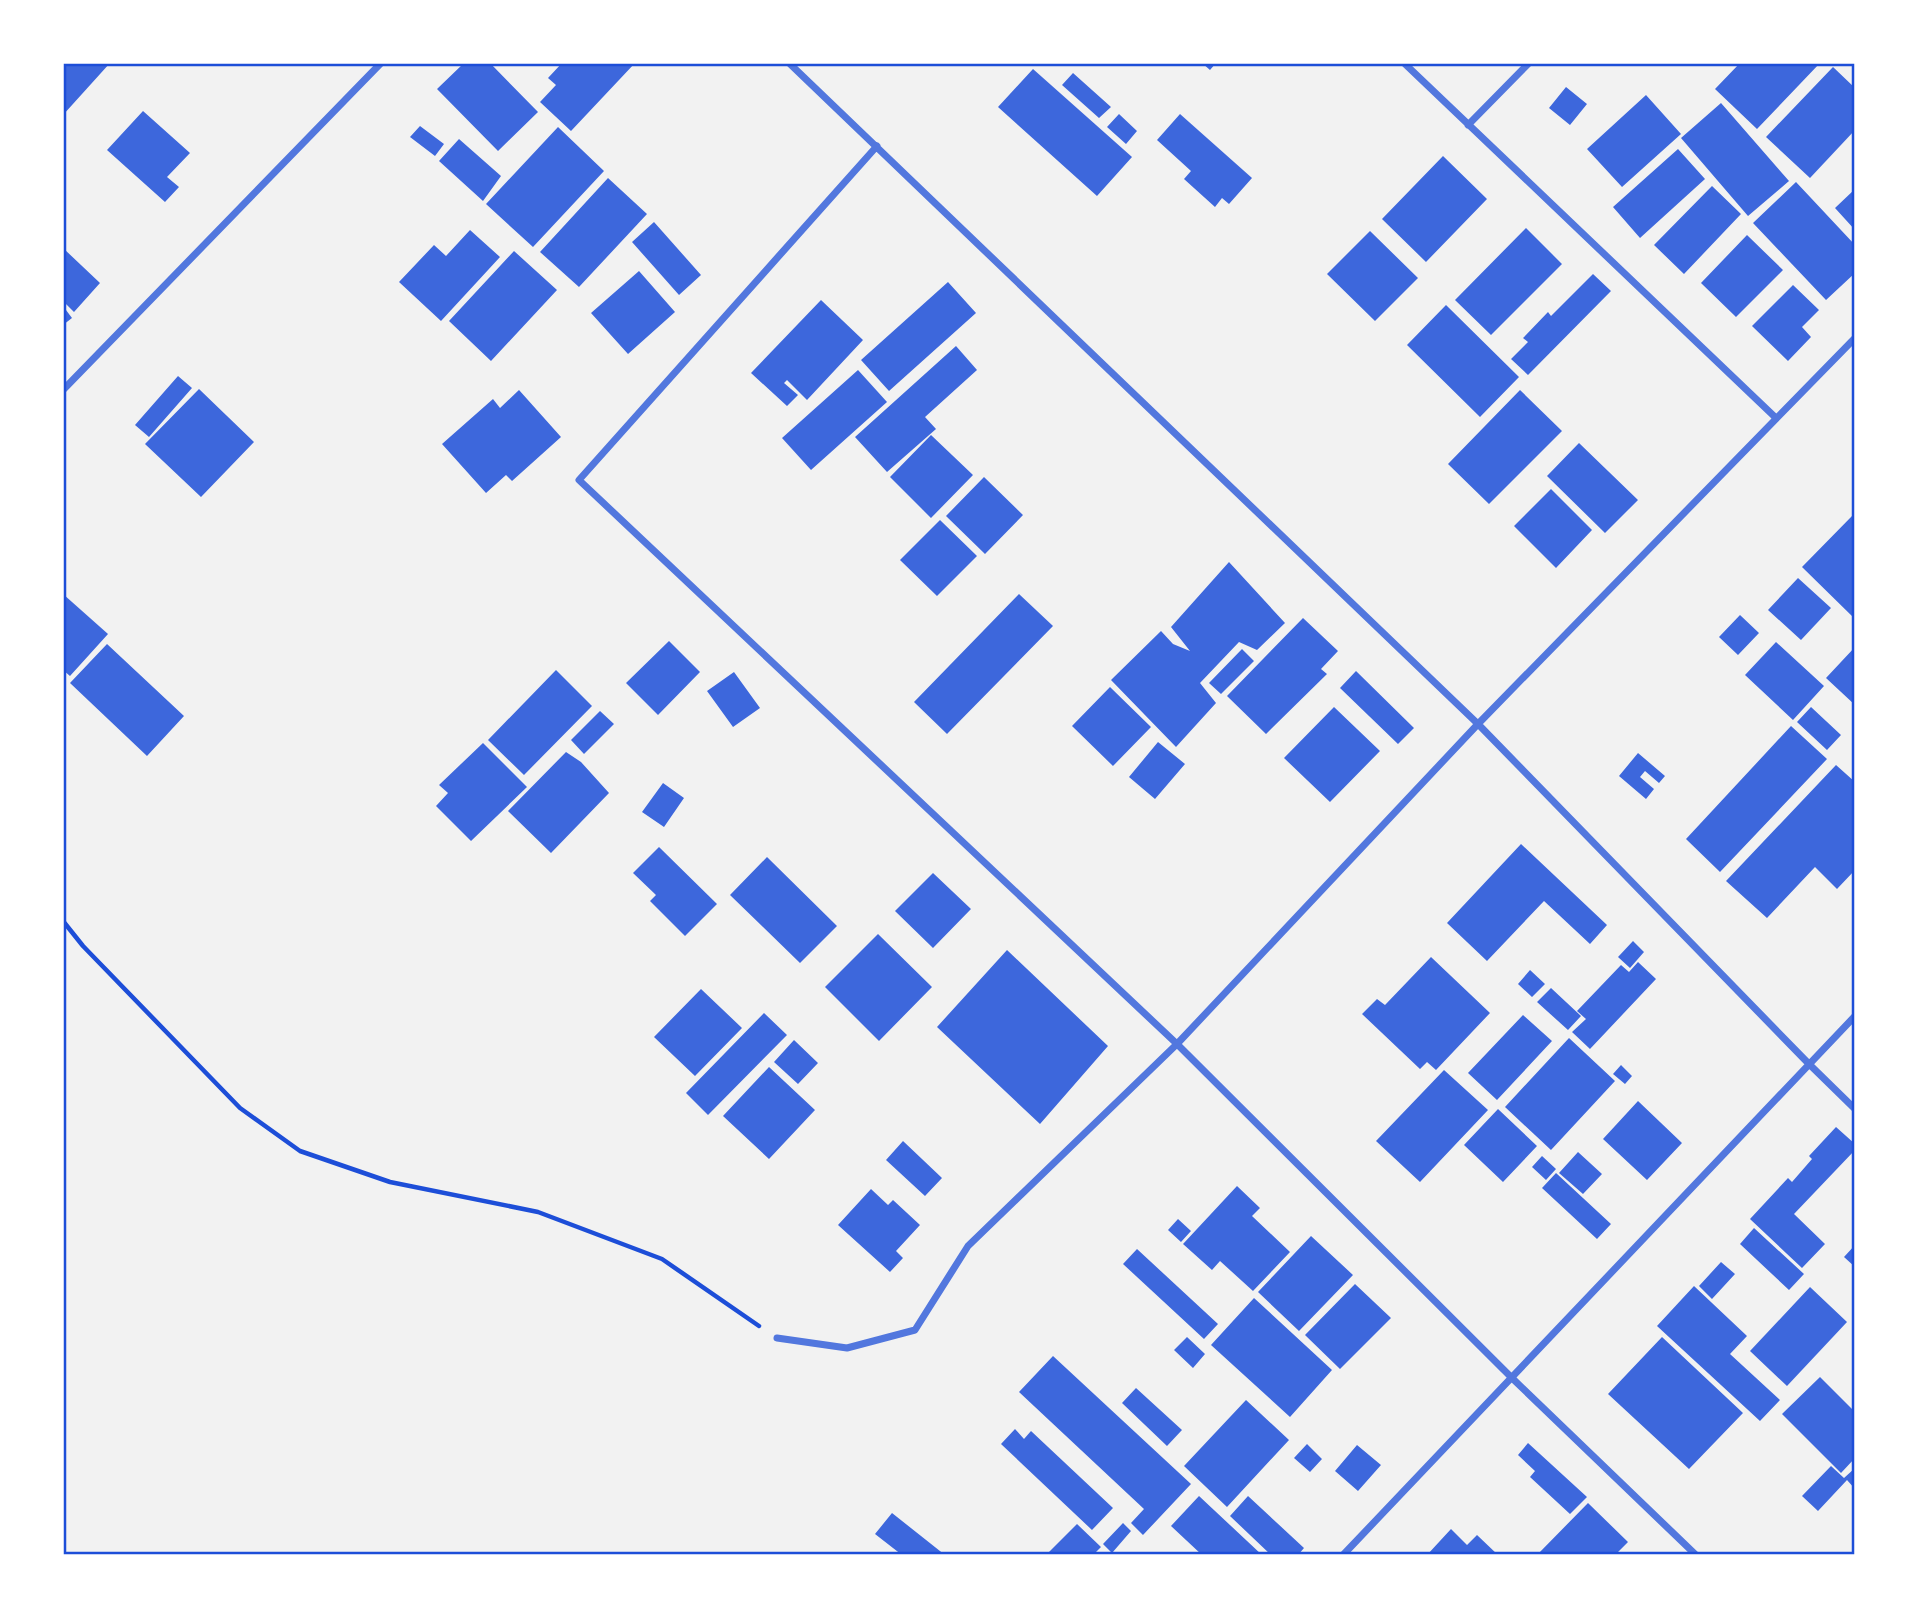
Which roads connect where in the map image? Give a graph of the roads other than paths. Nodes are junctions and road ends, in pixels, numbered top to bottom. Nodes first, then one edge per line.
1 (381, 63) edge
2 (789, 63) edge
3 (1404, 63) edge
4 (1529, 63) edge
5 (1468, 125) junction
6 (877, 146) junction
7 (1855, 338) edge
8 (63, 390) edge
9 (1776, 418) junction
10 (1478, 724) junction
11 (1855, 1017) edge
12 (1177, 1044) junction
13 (1809, 1065) junction
14 (1855, 1109) edge
15 (777, 1338) road end
16 (1513, 1379) junction
17 (1343, 1555) edge
18 (1696, 1555) edge

1 - 8 street
2 - 6 street
3 - 5 street
4 - 5 street
5 - 9 street
6 - 10 street
6 - 12 street
7 - 9 street
9 - 10 street
10 - 12 street
10 - 13 street
11 - 13 street
12 - 15 street
12 - 16 street
13 - 14 street
13 - 16 street
16 - 17 street
16 - 18 street

